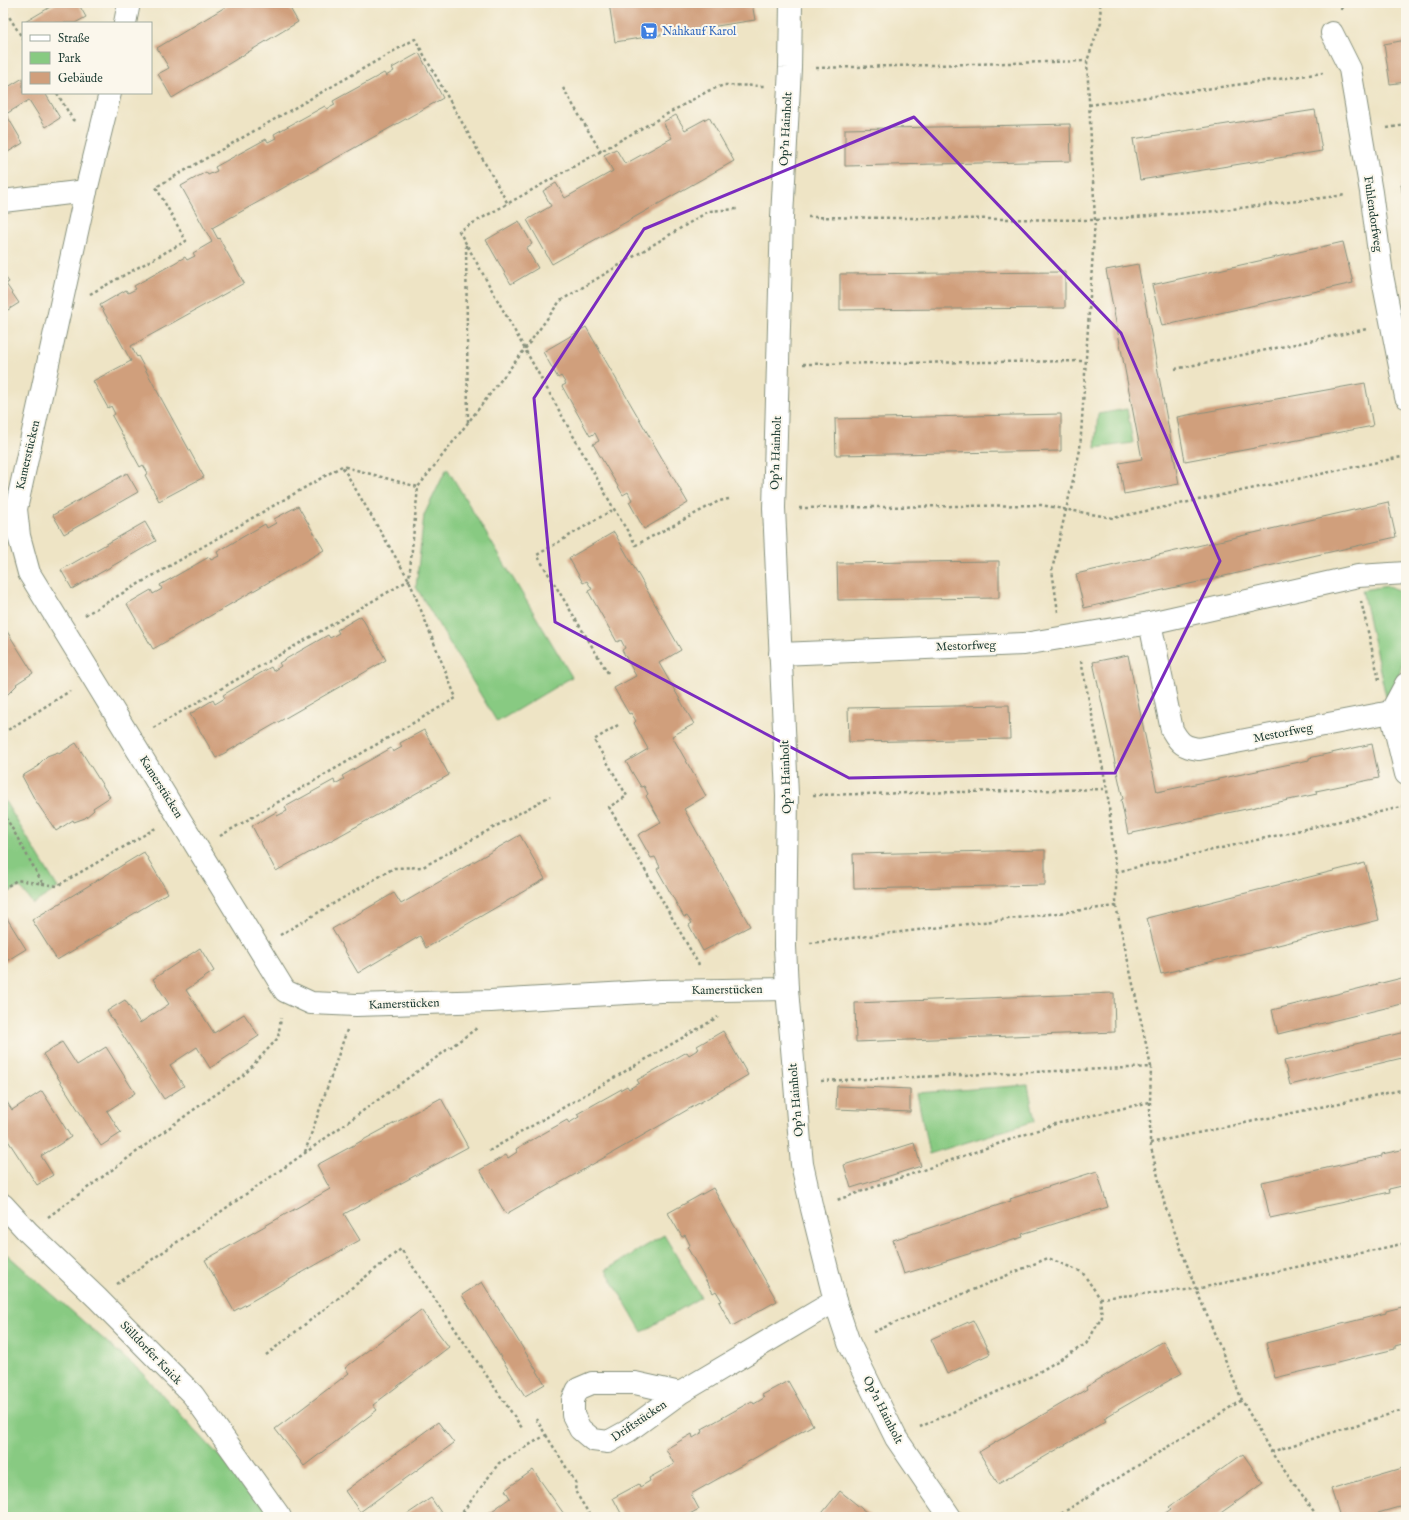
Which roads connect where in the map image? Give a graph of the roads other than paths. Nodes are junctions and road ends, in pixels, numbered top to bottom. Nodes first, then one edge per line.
1 (129, 3) edge
2 (791, 3) edge
3 (125, 22) edge
4 (1332, 33) dead end
5 (110, 94) edge
6 (86, 192) junction
7 (3, 201) edge
8 (1406, 397) edge
9 (1406, 573) edge
10 (1150, 623) junction
11 (780, 654) junction
12 (1406, 684) edge
13 (1391, 712) junction
14 (1406, 774) edge
15 (787, 989) junction
16 (3, 1204) edge
17 (835, 1301) junction
18 (680, 1393) dead end
19 (280, 1517) edge
20 (950, 1517) edge

1 - 3 street
2 - 11 street, Op'n Hainholt
4 - 8 street, Fuhlendorfweg
5 - 6 street, Kamerstücken
6 - 7 street
6 - 15 street, Kamerstücken
9 - 10 street, Mestorfweg
10 - 11 street, Mestorfweg
10 - 13 street, Mestorfweg
11 - 15 street, Op'n Hainholt
12 - 13 street
13 - 14 street
15 - 17 street, Op'n Hainholt
16 - 19 street, Sülldorfer Knick
17 - 18 street, Driftstücken
17 - 20 street, Op'n Hainholt

